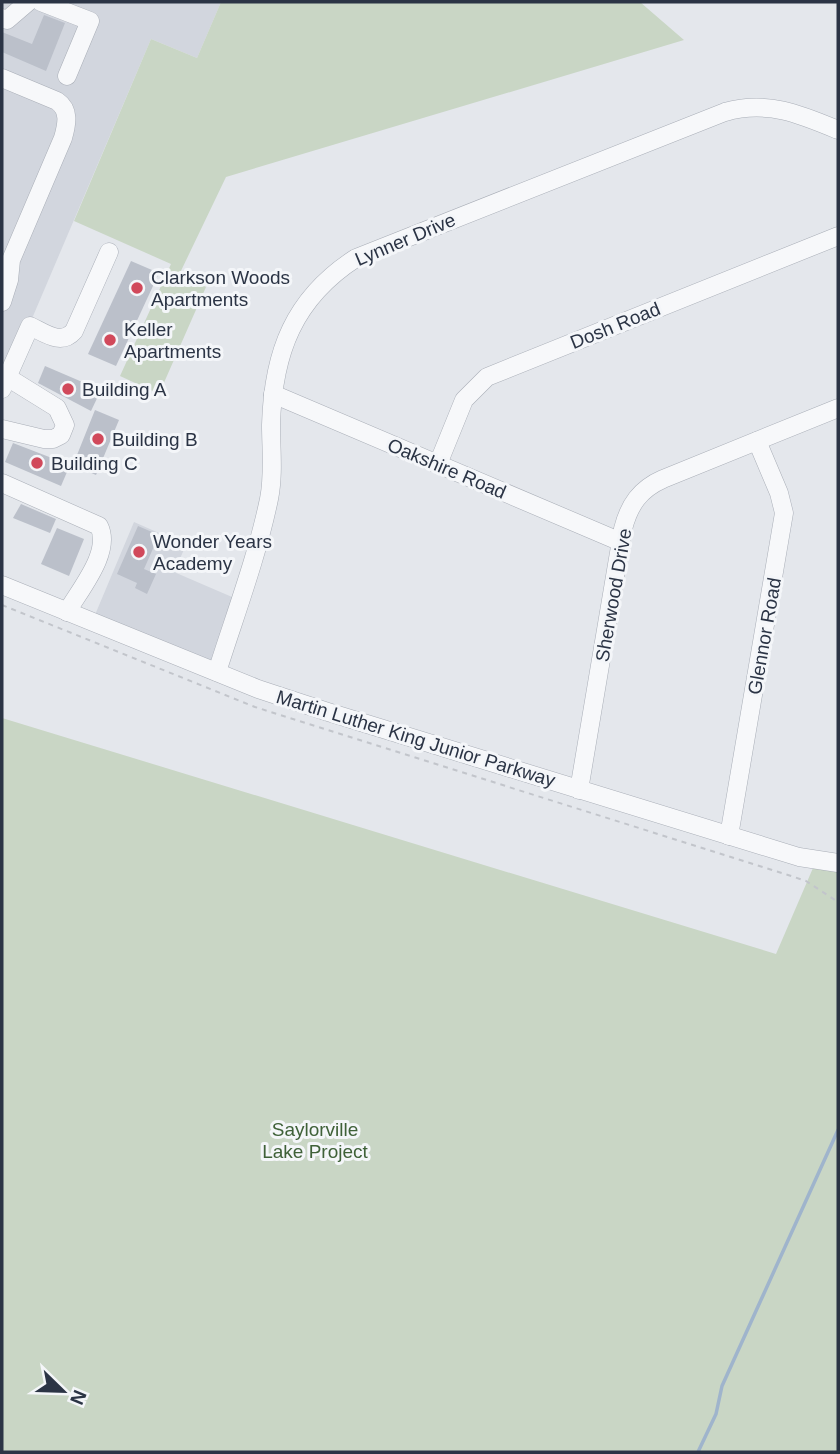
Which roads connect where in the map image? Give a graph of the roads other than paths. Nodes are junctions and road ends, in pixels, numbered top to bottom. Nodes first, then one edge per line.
1 (28, 2) edge
2 (41, 2) edge
3 (2, 18) edge
4 (67, 76) dead end
5 (2, 78) edge
6 (838, 130) edge
7 (838, 236) edge
8 (110, 252) dead end
9 (2, 302) edge
10 (4, 383) edge
11 (273, 394) junction
12 (838, 408) edge
13 (2, 429) edge
14 (757, 441) junction
15 (438, 464) junction
16 (2, 483) edge
17 (621, 542) junction
18 (2, 585) edge
19 (67, 612) junction
20 (217, 672) junction
21 (579, 790) junction
22 (729, 836) junction
23 (838, 863) edge

1 - 3 street
2 - 4 street
5 - 9 street
6 - 11 street, Lynner Drive
7 - 15 street, Dosh Road
8 - 10 street
10 - 13 street
11 - 15 street, Oakshire Road
11 - 20 street, Lynner Drive
12 - 14 street, Sherwood Drive
14 - 17 street, Sherwood Drive
14 - 22 street, Glennor Road
15 - 17 street, Oakshire Road
16 - 19 street
17 - 21 street, Sherwood Drive
18 - 19 street, Martin Luther King Junior Parkway
19 - 20 street, Martin Luther King Junior Parkway
20 - 21 street, Martin Luther King Junior Parkway
21 - 22 street, Martin Luther King Junior Parkway
22 - 23 street, Martin Luther King Junior Parkway

